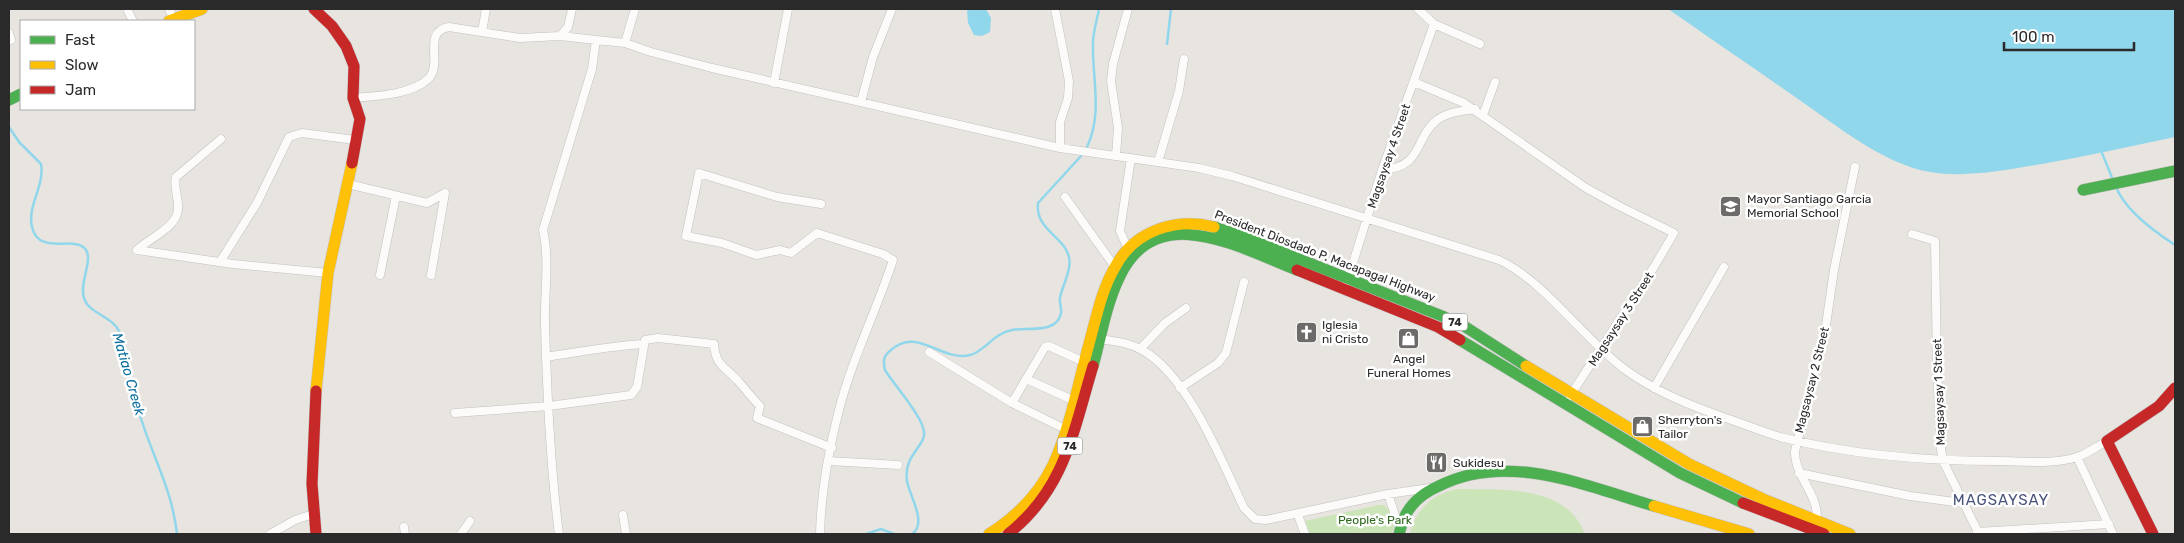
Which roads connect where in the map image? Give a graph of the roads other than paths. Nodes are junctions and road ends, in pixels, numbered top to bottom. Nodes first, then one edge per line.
1 (202, 9) edge
2 (314, 9) edge
3 (486, 9) edge
4 (572, 9) edge
5 (635, 9) edge
6 (788, 9) edge
7 (892, 9) edge
8 (1055, 9) edge
9 (1128, 9) edge
10 (1423, 11) edge
11 (170, 16) edge
12 (1434, 24) junction
13 (482, 32) junction
14 (560, 36) junction
15 (596, 40) junction
16 (624, 43) junction
17 (1480, 44) dead end
18 (1184, 59) dead end
19 (1414, 82) junction
20 (1495, 82) dead end
21 (774, 83) junction
22 (353, 98) junction
23 (861, 102) junction
24 (1475, 109) junction
25 (1483, 115) junction
26 (221, 139) dead end
27 (355, 140) junction
28 (1060, 148) junction
29 (1116, 156) junction
30 (1131, 158) junction
31 (1158, 162) junction
32 (1855, 167) dead end
33 (1382, 170) junction
34 (2175, 170) edge
35 (348, 184) junction
36 (2083, 190) dead end
37 (396, 196) junction
38 (1065, 197) dead end
39 (821, 204) dead end
40 (1367, 219) junction
41 (1912, 234) dead end
42 (1128, 248) junction
43 (220, 262) junction
44 (1115, 266) junction
45 (1724, 268) dead end
46 (328, 273) junction
47 (380, 275) dead end
48 (430, 275) dead end
49 (1244, 282) dead end
50 (1346, 284) junction
51 (1186, 308) dead end
52 (1095, 339) junction
53 (643, 344) junction
54 (1140, 349) junction
55 (1601, 349) junction
56 (929, 352) dead end
57 (546, 357) junction
58 (1084, 362) junction
59 (1026, 379) junction
60 (1180, 388) junction
61 (1654, 388) junction
62 (2175, 388) edge
63 (1568, 399) junction
64 (1077, 402) junction
65 (1012, 403) junction
66 (549, 406) junction
67 (455, 413) dead end
68 (1065, 429) junction
69 (1796, 440) junction
70 (2107, 441) junction
71 (832, 448) junction
72 (2077, 457) junction
73 (829, 461) junction
74 (1943, 461) junction
75 (898, 465) dead end
76 (1799, 474) junction
77 (1434, 487) junction
78 (1045, 489) junction
79 (1388, 494) junction
80 (1963, 503) junction
81 (313, 514) junction
82 (623, 515) dead end
83 (1298, 515) junction
84 (470, 521) dead end
85 (2108, 524) junction
86 (1818, 528) edge
87 (1399, 532) edge
88 (1978, 533) edge
89 (270, 534) edge
90 (316, 534) edge
91 (461, 534) edge
92 (559, 534) edge
93 (626, 534) edge
94 (820, 534) edge
95 (988, 534) edge
96 (1008, 534) edge
97 (1305, 534) edge
98 (1749, 534) edge
99 (1850, 534) edge
100 (2113, 534) edge
101 (2153, 534) edge

1 - 11 main road
2 - 22 main road
3 - 13 street
4 - 14 street
5 - 16 street
6 - 21 street
7 - 23 street
8 - 28 street
9 - 29 street
10 - 12 street
12 - 17 street
12 - 19 street, Magsaysay 4 Street
13 - 14 street
13 - 22 street
14 - 15 street
15 - 16 street
15 - 57 street
16 - 21 street
18 - 31 street
19 - 24 street
19 - 33 street, Magsaysay 4 Street
20 - 25 street
21 - 23 street
22 - 27 main road
23 - 28 street
24 - 25 street
24 - 33 street
25 - 55 street, Magsaysay 3 Street
26 - 43 street
27 - 35 main road
27 - 43 street
28 - 29 street
29 - 30 street
30 - 31 street
30 - 42 street
31 - 40 street
32 - 69 street, Magsaysay 2 Street
33 - 40 street, Magsaysay 4 Street
34 - 36 main road
35 - 37 street
35 - 46 main road
37 - 47 street
37 - 48 street
38 - 44 street
39 - 71 street
40 - 50 street, Magsaysay 4 Street
40 - 55 street
41 - 74 street, Magsaysay 1 Street
42 - 44 main road, President Diosdado P. Macapagal Highway / 74
42 - 50 main road, President Diosdado P. Macapagal Highway / 74
43 - 46 street
44 - 52 main road, President Diosdado P. Macapagal Highway / 74
45 - 61 street
46 - 81 main road
49 - 60 street
50 - 52 main road, President Diosdado P. Macapagal Highway / 74
50 - 63 main road, President Diosdado P. Macapagal Highway / 74
51 - 54 street
52 - 54 street
52 - 58 main road, President Diosdado P. Macapagal Highway / 74
52 - 64 main road, President Diosdado P. Macapagal Highway / 74
53 - 57 street
53 - 66 street
53 - 71 street
54 - 60 street
55 - 61 street
55 - 63 street, Magsaysay 3 Street
56 - 65 street
57 - 66 street
58 - 59 street
58 - 64 main road, President Diosdado P. Macapagal Highway / 74
59 - 64 street
59 - 65 street
60 - 83 street
61 - 69 street
62 - 70 main road
63 - 86 main road, President Diosdado P. Macapagal Highway / 74
64 - 68 main road, President Diosdado P. Macapagal Highway / 74
64 - 78 main road, President Diosdado P. Macapagal Highway / 74
65 - 68 street
66 - 67 street
66 - 92 street
68 - 78 main road, President Diosdado P. Macapagal Highway / 74
69 - 74 street
69 - 76 street, Magsaysay 2 Street
70 - 72 street
70 - 101 main road
71 - 73 street
72 - 74 street
72 - 85 street
73 - 75 street
73 - 94 street
74 - 80 street, Magsaysay 1 Street
76 - 80 street
76 - 86 street, Magsaysay 2 Street
77 - 79 street
77 - 87 main road
77 - 98 main road
78 - 95 main road, President Diosdado P. Macapagal Highway / 74
78 - 96 main road, President Diosdado P. Macapagal Highway / 74
79 - 83 street
79 - 87 street
80 - 88 street, Magsaysay 1 Street
81 - 89 street
81 - 90 main road
82 - 93 street
83 - 97 street
84 - 91 street
85 - 88 street
85 - 100 street
86 - 99 main road, President Diosdado P. Macapagal Highway / 74

